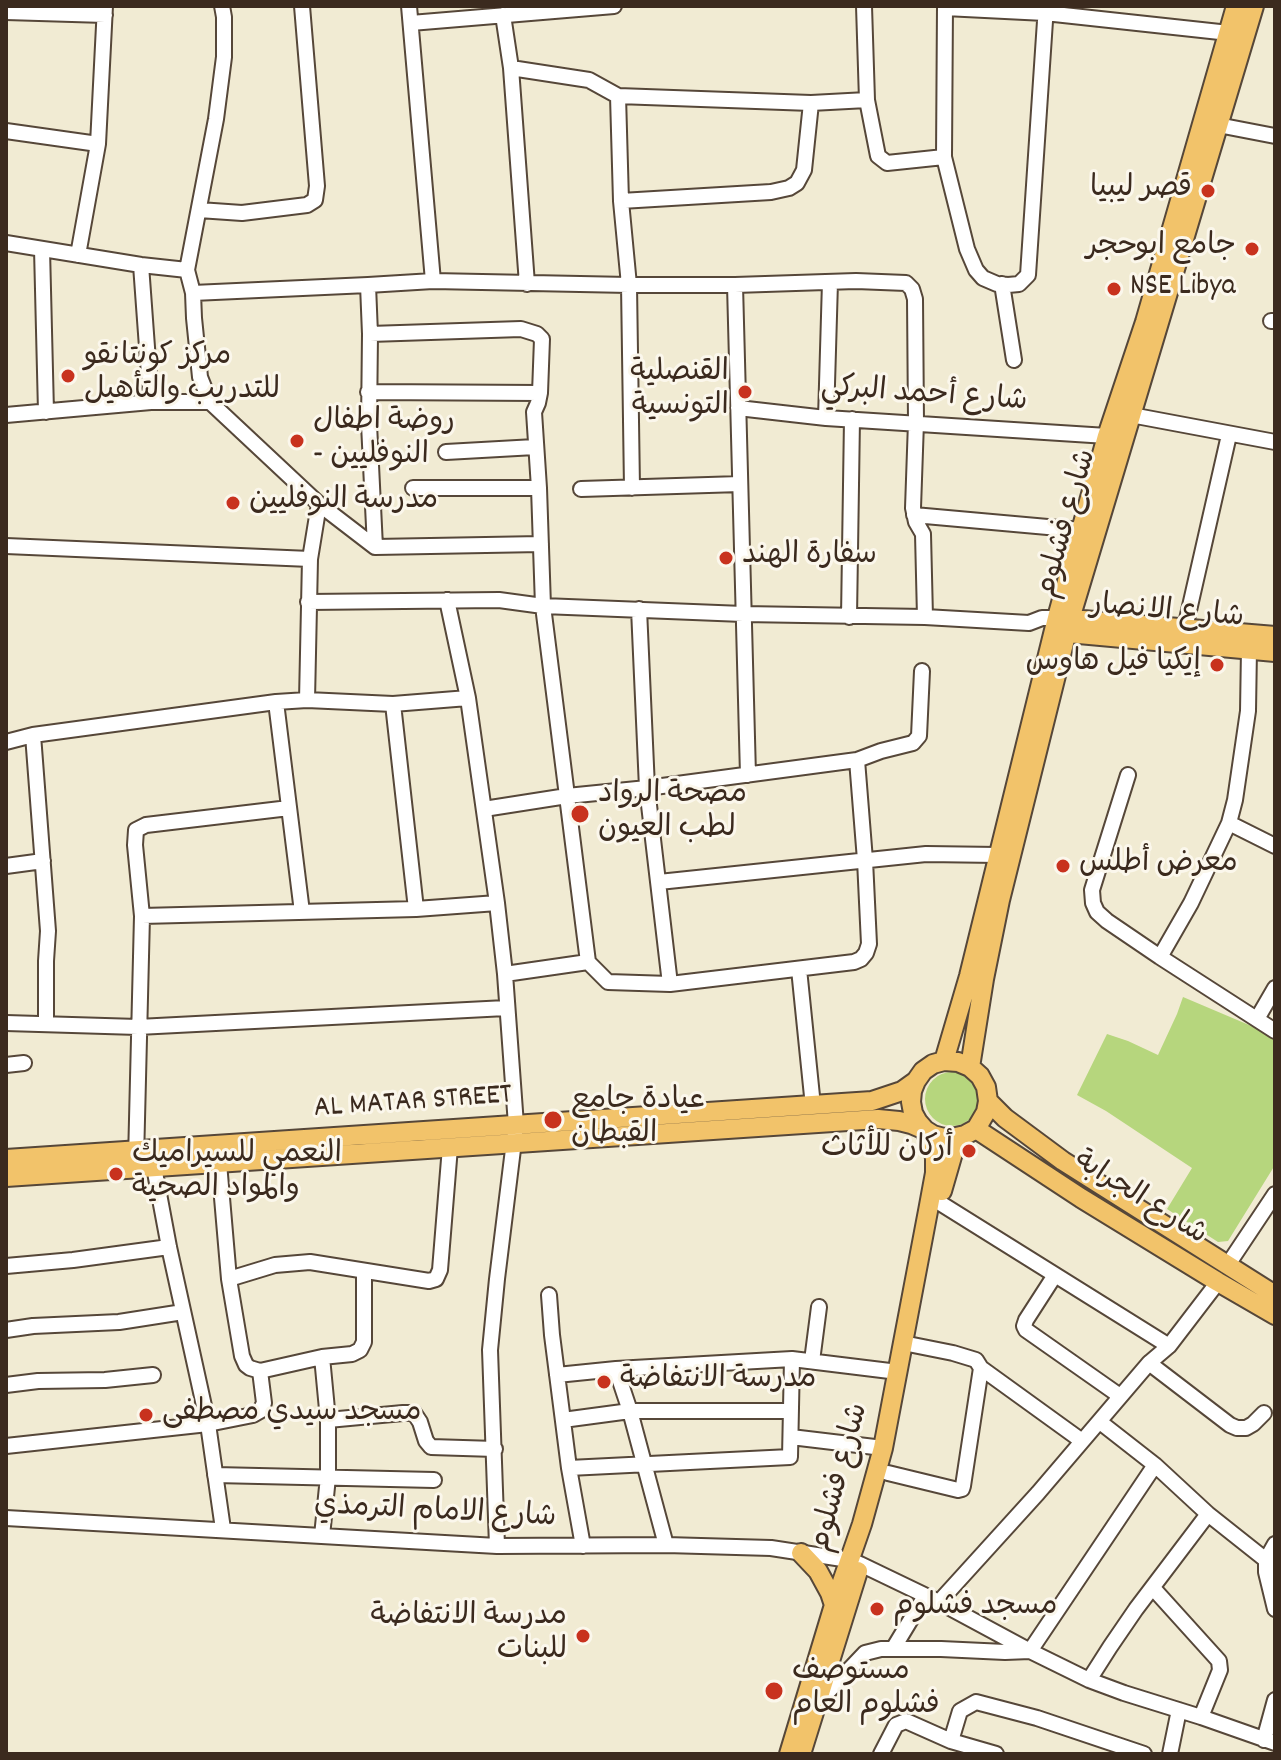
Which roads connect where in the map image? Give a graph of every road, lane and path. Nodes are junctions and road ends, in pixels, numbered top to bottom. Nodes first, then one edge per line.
1 (222, 6) edge
2 (302, 6) edge
3 (409, 6) edge
4 (614, 6) edge
5 (864, 6) edge
6 (1236, 6) edge
7 (1254, 6) edge
8 (945, 7) edge
9 (105, 10) edge
10 (1046, 10) edge
11 (6, 12) edge
12 (503, 15) junction
13 (411, 23) junction
14 (1229, 33) junction
15 (511, 68) junction
16 (618, 96) junction
17 (867, 100) junction
18 (811, 103) junction
19 (1218, 125) junction
20 (6, 131) edge
21 (1275, 136) edge
22 (98, 144) junction
23 (944, 157) junction
24 (621, 201) junction
25 (199, 210) junction
26 (6, 243) edge
27 (42, 249) junction
28 (78, 255) junction
29 (141, 265) junction
30 (187, 270) junction
31 (433, 281) junction
32 (830, 282) junction
33 (527, 284) junction
34 (1002, 284) junction
35 (368, 285) junction
36 (629, 285) junction
37 (735, 285) junction
38 (193, 293) junction
39 (370, 334) junction
40 (1014, 360) dead end
41 (368, 392) junction
42 (540, 393) junction
43 (151, 402) junction
44 (210, 402) junction
45 (738, 408) junction
46 (46, 412) junction
47 (6, 415) edge
48 (1131, 415) junction
49 (826, 418) junction
50 (852, 419) junction
51 (916, 422) junction
52 (1229, 435) junction
53 (1107, 436) junction
54 (1275, 442) edge
55 (535, 447) junction
56 (446, 452) dead end
57 (740, 484) junction
58 (413, 488) dead end
59 (539, 488) junction
60 (632, 488) junction
61 (581, 489) dead end
62 (319, 504) junction
63 (914, 515) junction
64 (1081, 530) junction
65 (541, 544) junction
66 (6, 546) edge
67 (375, 547) junction
68 (310, 559) junction
69 (447, 600) junction
70 (308, 602) junction
71 (543, 606) junction
72 (639, 609) junction
73 (743, 614) junction
74 (849, 617) junction
75 (925, 617) junction
76 (1062, 625) junction
77 (1185, 628) junction
78 (1275, 636) edge
79 (1249, 649) junction
80 (1275, 652) edge
81 (922, 671) dead end
82 (468, 698) junction
83 (307, 700) junction
84 (276, 702) junction
85 (393, 704) junction
86 (33, 735) junction
87 (6, 742) edge
88 (857, 760) junction
89 (748, 775) junction
90 (1128, 775) dead end
91 (647, 788) junction
92 (567, 796) junction
93 (289, 808) junction
94 (484, 809) junction
95 (1229, 823) junction
96 (1275, 846) edge
97 (998, 855) junction
98 (865, 860) junction
99 (43, 861) junction
100 (6, 866) edge
101 (659, 882) junction
102 (497, 903) junction
103 (416, 909) junction
104 (302, 912) junction
105 (142, 916) junction
106 (1160, 957) junction
107 (588, 962) junction
108 (799, 969) junction
109 (505, 974) junction
110 (669, 977) junction
111 (1275, 988) edge
112 (506, 1008) junction
113 (1257, 1019) junction
114 (6, 1023) edge
115 (46, 1024) junction
116 (138, 1027) junction
117 (1275, 1031) edge
118 (944, 1061) junction
119 (24, 1063) dead end
120 (6, 1065) edge
121 (970, 1067) junction
122 (916, 1081) junction
123 (988, 1101) junction
124 (813, 1106) junction
125 (925, 1130) junction
126 (971, 1132) junction
127 (515, 1134) junction
128 (450, 1147) junction
129 (6, 1159) edge
130 (142, 1162) junction
131 (219, 1163) junction
132 (6, 1177) edge
133 (1275, 1194) edge
134 (934, 1207) junction
135 (169, 1247) junction
136 (6, 1266) edge
137 (364, 1271) junction
138 (1223, 1274) junction
139 (1055, 1275) junction
140 (229, 1279) junction
141 (549, 1295) dead end
142 (1275, 1295) edge
143 (819, 1307) dead end
144 (183, 1312) junction
145 (1275, 1315) edge
146 (6, 1330) edge
147 (913, 1345) junction
148 (1169, 1346) junction
149 (322, 1357) junction
150 (792, 1359) junction
151 (812, 1361) junction
152 (1149, 1363) junction
153 (981, 1368) junction
154 (616, 1369) junction
155 (260, 1371) junction
156 (898, 1372) junction
157 (153, 1375) dead end
158 (557, 1375) junction
159 (6, 1385) edge
160 (1120, 1396) junction
161 (630, 1411) junction
162 (791, 1411) junction
163 (1264, 1413) dead end
164 (328, 1420) junction
165 (563, 1420) junction
166 (1100, 1422) junction
167 (208, 1424) junction
168 (791, 1437) junction
169 (1082, 1441) junction
170 (6, 1446) edge
171 (883, 1448) junction
172 (495, 1449) junction
173 (645, 1465) junction
174 (1155, 1465) junction
175 (569, 1468) junction
176 (888, 1473) junction
177 (215, 1475) junction
178 (328, 1477) junction
179 (434, 1480) dead end
180 (1208, 1514) junction
181 (6, 1518) edge
182 (223, 1529) junction
183 (322, 1536) junction
184 (1275, 1544) edge
185 (666, 1545) junction
186 (497, 1546) junction
187 (583, 1546) junction
188 (801, 1553) junction
189 (1266, 1560) junction
190 (854, 1562) junction
191 (1153, 1588) junction
192 (932, 1599) junction
193 (834, 1605) junction
194 (1275, 1609) edge
195 (893, 1649) junction
196 (1030, 1651) junction
197 (1089, 1680) junction
198 (1275, 1700) edge
199 (1179, 1710) junction
200 (815, 1714) junction
201 (1201, 1717) junction
202 (951, 1741) junction
203 (1269, 1741) edge
204 (789, 1754) edge
205 (801, 1754) edge
206 (881, 1754) edge
207 (996, 1754) edge
208 (1144, 1754) edge
209 (1170, 1754) edge

1 - 25 street
2 - 25 street
3 - 13 street
4 - 12 street
5 - 17 street
6 - 14 main road, شارع فشلوم
7 - 19 main road, شارع فشلوم
8 - 10 street
8 - 23 street
9 - 11 street
9 - 22 street
10 - 14 street
10 - 34 street
12 - 13 street
12 - 15 street
13 - 31 street
14 - 53 main road, شارع فشلوم
15 - 16 street
15 - 33 street
16 - 18 street
16 - 24 street
17 - 18 street
17 - 23 street
18 - 24 street
19 - 21 street
19 - 48 main road, شارع فشلوم
20 - 22 street
22 - 28 street
23 - 34 street
24 - 36 street
25 - 30 street
26 - 27 street
27 - 28 street
27 - 46 street
28 - 29 street
29 - 30 street
29 - 43 street
30 - 38 street
31 - 33 street
31 - 35 street
32 - 37 street
32 - 49 street
32 - 51 street
33 - 36 street
34 - 40 street
35 - 38 street
35 - 39 street
36 - 37 street
36 - 60 street
37 - 45 street
38 - 44 street
39 - 41 street
39 - 42 street
41 - 42 street
41 - 67 street
42 - 55 street
43 - 44 street
43 - 46 street
44 - 62 street
45 - 49 street, شارع أحمد البركي
45 - 57 street
46 - 47 street
48 - 52 street
48 - 76 main road, شارع فشلوم
49 - 50 street, شارع أحمد البركي
50 - 51 street, شارع أحمد البركي
50 - 74 street
51 - 53 street, شارع أحمد البركي
51 - 63 street
52 - 54 street
52 - 77 street
53 - 64 main road, شارع فشلوم
55 - 56 street
55 - 59 street
57 - 60 street
57 - 73 street
58 - 59 street
59 - 65 street
60 - 61 street
62 - 67 street
62 - 68 street
63 - 64 street
63 - 75 street
64 - 76 main road, شارع فشلوم
65 - 67 street
65 - 71 street
66 - 68 street
68 - 70 street
69 - 70 street
69 - 71 street
69 - 82 street
70 - 83 street
71 - 72 street
71 - 92 street
72 - 73 street
72 - 91 street
73 - 74 street
73 - 89 street
74 - 75 street
75 - 76 street
76 - 77 main road, شارع الانصار
76 - 79 main road, شارع الانصار
76 - 97 main road, شارع فشلوم
76 - 121 main road, شارع فشلوم
77 - 78 main road, شارع الانصار
79 - 80 main road, شارع الانصار
79 - 95 street
81 - 88 street
82 - 85 street
82 - 94 street
83 - 84 street
83 - 85 street
84 - 86 street
84 - 93 street
85 - 103 street
86 - 87 street
86 - 99 street
88 - 89 street
88 - 98 street
89 - 91 street
90 - 106 street
91 - 92 street
91 - 101 street
92 - 94 street
92 - 107 street
93 - 104 street
93 - 105 street
94 - 102 street
95 - 96 street
95 - 106 street
97 - 98 street
97 - 118 main road, شارع فشلوم
98 - 101 street
98 - 108 street
99 - 100 street
99 - 115 street
101 - 110 street
102 - 103 street
102 - 109 street
103 - 104 street
104 - 105 street
105 - 116 street
106 - 113 street
107 - 109 street
107 - 110 street
108 - 110 street
108 - 124 street
109 - 112 street
111 - 113 street
112 - 116 street
112 - 127 street
113 - 117 street
114 - 115 street
115 - 116 street
116 - 130 street
118 - 121 main road
118 - 122 main road
119 - 120 street
121 - 123 main road
122 - 124 main road, AL MATAR STREET
122 - 125 main road
123 - 126 main road
123 - 138 main road, شارع الجرابة
124 - 127 main road, AL MATAR STREET
125 - 126 main road
125 - 127 main road
125 - 134 main road
126 - 134 main road
126 - 138 main road, شارع الجرابة
127 - 128 main road
127 - 130 main road, AL MATAR STREET
127 - 172 street
128 - 131 main road
128 - 137 street
129 - 130 main road, AL MATAR STREET
130 - 131 main road
130 - 132 main road
130 - 135 street
131 - 140 street
133 - 138 street
134 - 139 street
134 - 147 main road, شارع فشلوم
134 - 156 main road, شارع فشلوم
135 - 136 street
135 - 144 street
137 - 140 street
137 - 149 street
138 - 142 main road, شارع الجرابة
138 - 145 main road, شارع الجرابة
138 - 148 street
139 - 148 street
139 - 160 street
140 - 155 street
141 - 158 street
143 - 151 street
144 - 146 street
144 - 167 street
147 - 153 street
147 - 176 main road, شارع فشلوم
148 - 152 street
149 - 155 street
149 - 164 street
150 - 151 street
150 - 154 street
150 - 162 street
151 - 156 street
152 - 160 street
152 - 163 street
153 - 169 street
153 - 176 street
154 - 158 street
154 - 161 street
155 - 167 street
156 - 171 main road, شارع فشلوم
157 - 159 street
158 - 165 street
160 - 166 street
161 - 162 street
161 - 165 street
161 - 173 street
162 - 168 street
164 - 172 street
164 - 178 street
165 - 175 street
166 - 169 street
166 - 174 street
167 - 170 street
167 - 177 street
168 - 171 street
168 - 173 street
169 - 192 street
171 - 190 main road, شارع فشلوم
172 - 186 street
173 - 175 street
173 - 185 street
174 - 180 street
174 - 196 street
175 - 187 street
176 - 190 main road, شارع فشلوم
177 - 178 street
177 - 182 street
178 - 179 street
178 - 183 street
180 - 189 street
180 - 191 street
181 - 182 street, شارع الامام الترمذي
182 - 183 street, شارع الامام الترمذي
183 - 186 street, شارع الامام الترمذي
184 - 189 street
185 - 187 street, شارع الامام الترمذي
185 - 188 street, شارع الامام الترمذي
186 - 187 street, شارع الامام الترمذي
188 - 190 street, شارع الامام الترمذي
188 - 193 main road
189 - 194 street
190 - 192 street, شارع الامام الترمذي
190 - 193 main road, شارع فشلوم
190 - 200 main road, شارع فشلوم
191 - 197 street
191 - 201 street
192 - 195 street
192 - 196 street, شارع الامام الترمذي
193 - 204 main road, شارع فشلوم
195 - 196 street
195 - 200 street
196 - 197 street, شارع الامام الترمذي
197 - 199 street, شارع الامام الترمذي
198 - 203 street
199 - 201 street, شارع الامام الترمذي
199 - 209 street
200 - 205 main road, شارع فشلوم
201 - 203 street, شارع الامام الترمذي
202 - 206 street
202 - 207 street
202 - 208 street

